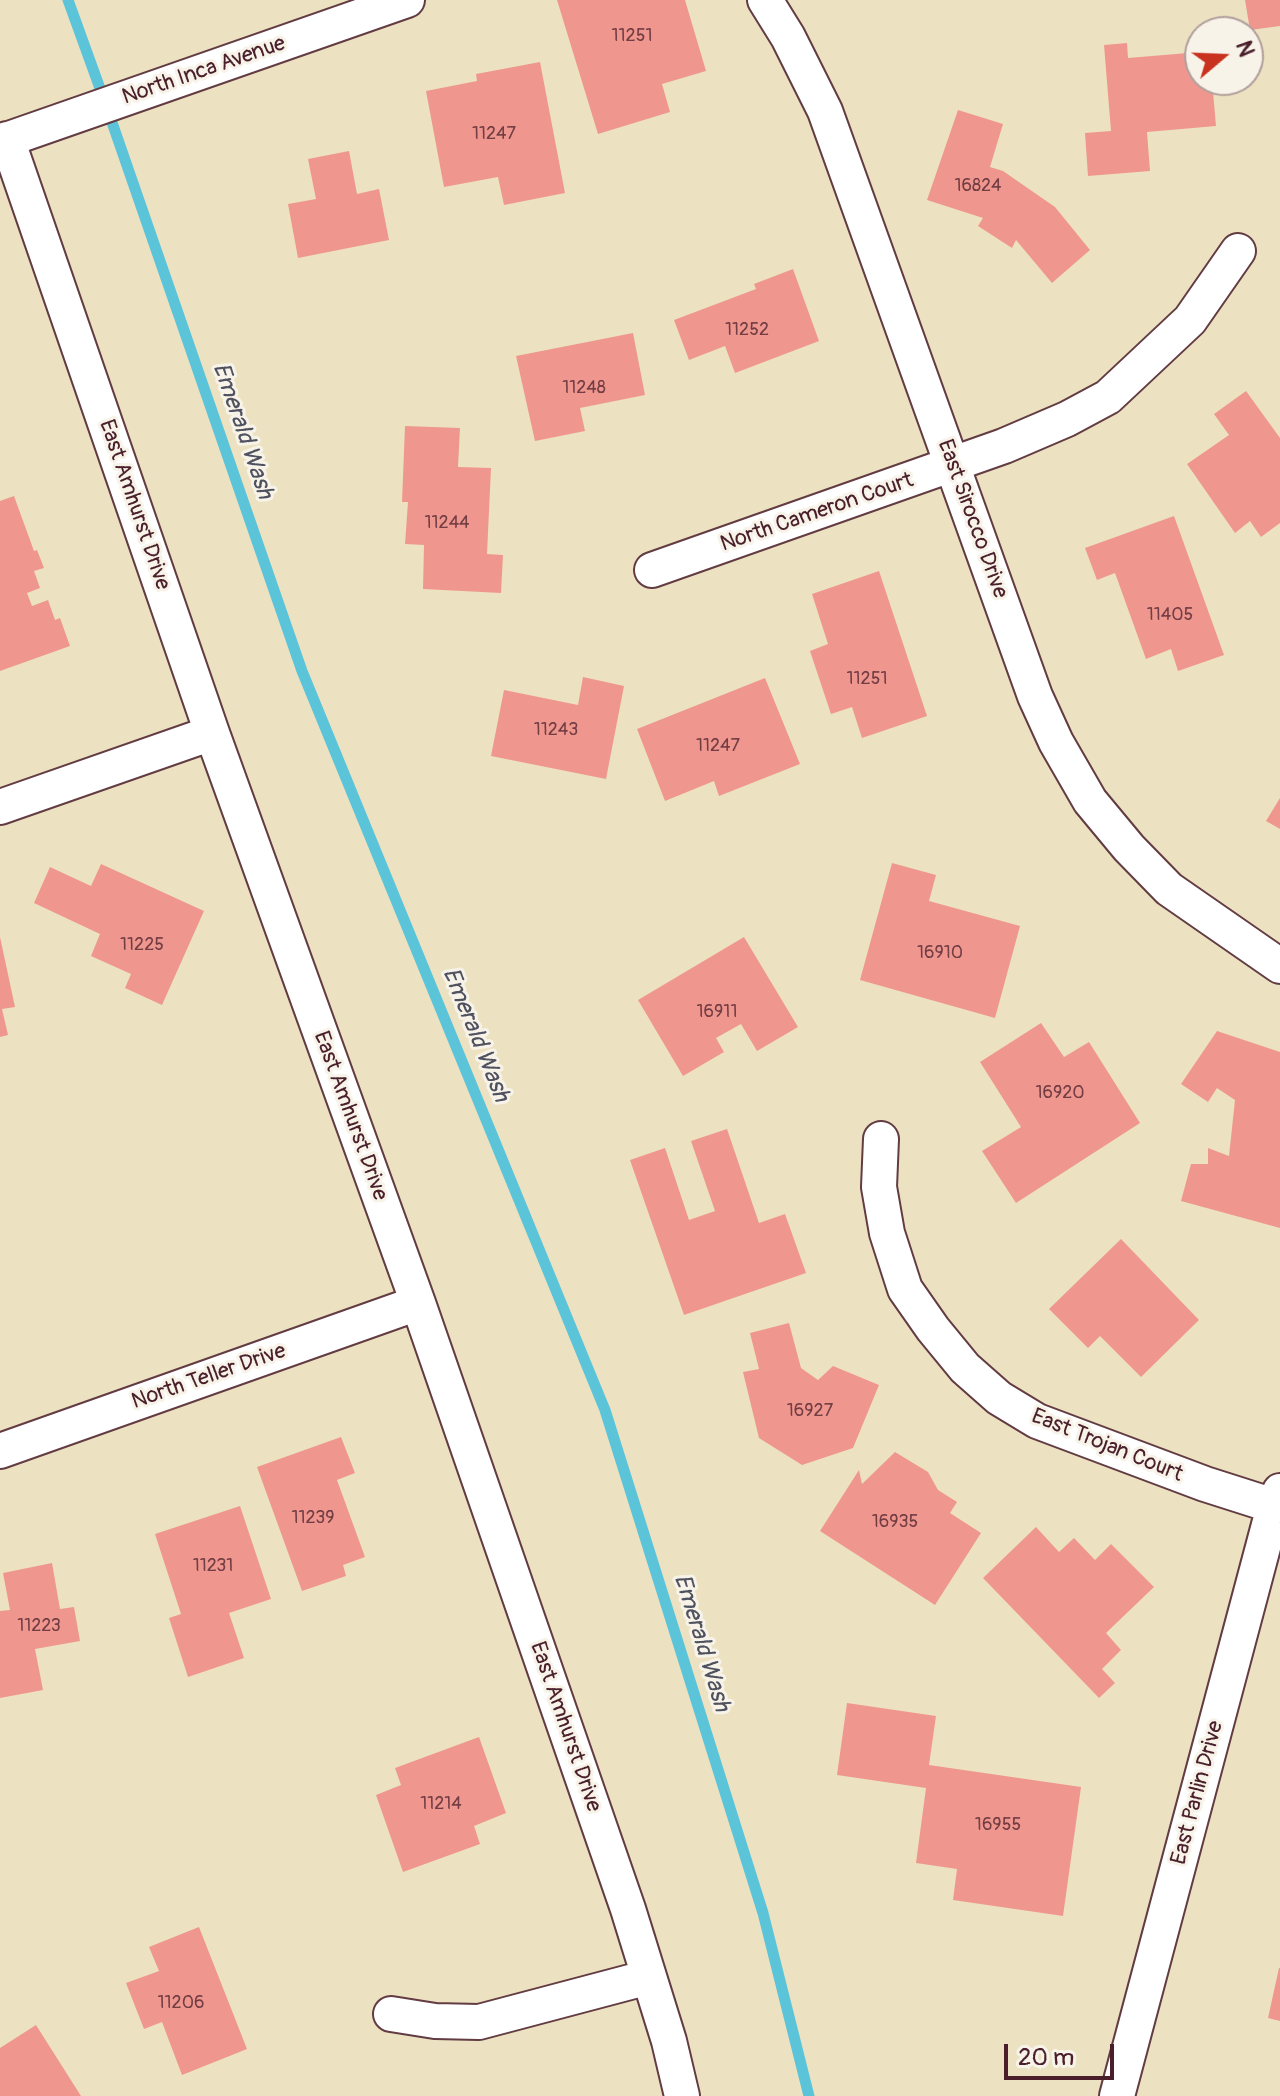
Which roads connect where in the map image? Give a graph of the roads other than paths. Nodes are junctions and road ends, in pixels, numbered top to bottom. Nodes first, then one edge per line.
1 (407, 0) edge
2 (765, 0) edge
3 (4, 140) edge
4 (1238, 251) dead end
5 (953, 465) junction
6 (652, 570) dead end
7 (212, 733) junction
8 (0, 807) edge
9 (1280, 966) edge
10 (881, 1139) dead end
11 (418, 1303) junction
12 (0, 1451) edge
13 (1277, 1498) edge
14 (649, 1977) junction
15 (391, 2014) dead end
16 (682, 2096) edge
17 (1117, 2096) edge

1 - 3 street, North Inca Avenue
2 - 5 street, East Sirocco Drive
3 - 7 street, East Amhurst Drive
4 - 5 street, North Cameron Court
5 - 6 street, North Cameron Court
5 - 9 street, East Sirocco Drive
7 - 8 street
7 - 11 street, East Amhurst Drive
10 - 13 street, East Trojan Court
11 - 12 street, North Teller Drive
11 - 14 street, East Amhurst Drive
13 - 17 street, East Parlin Drive
14 - 15 street
14 - 16 street, East Amhurst Drive

